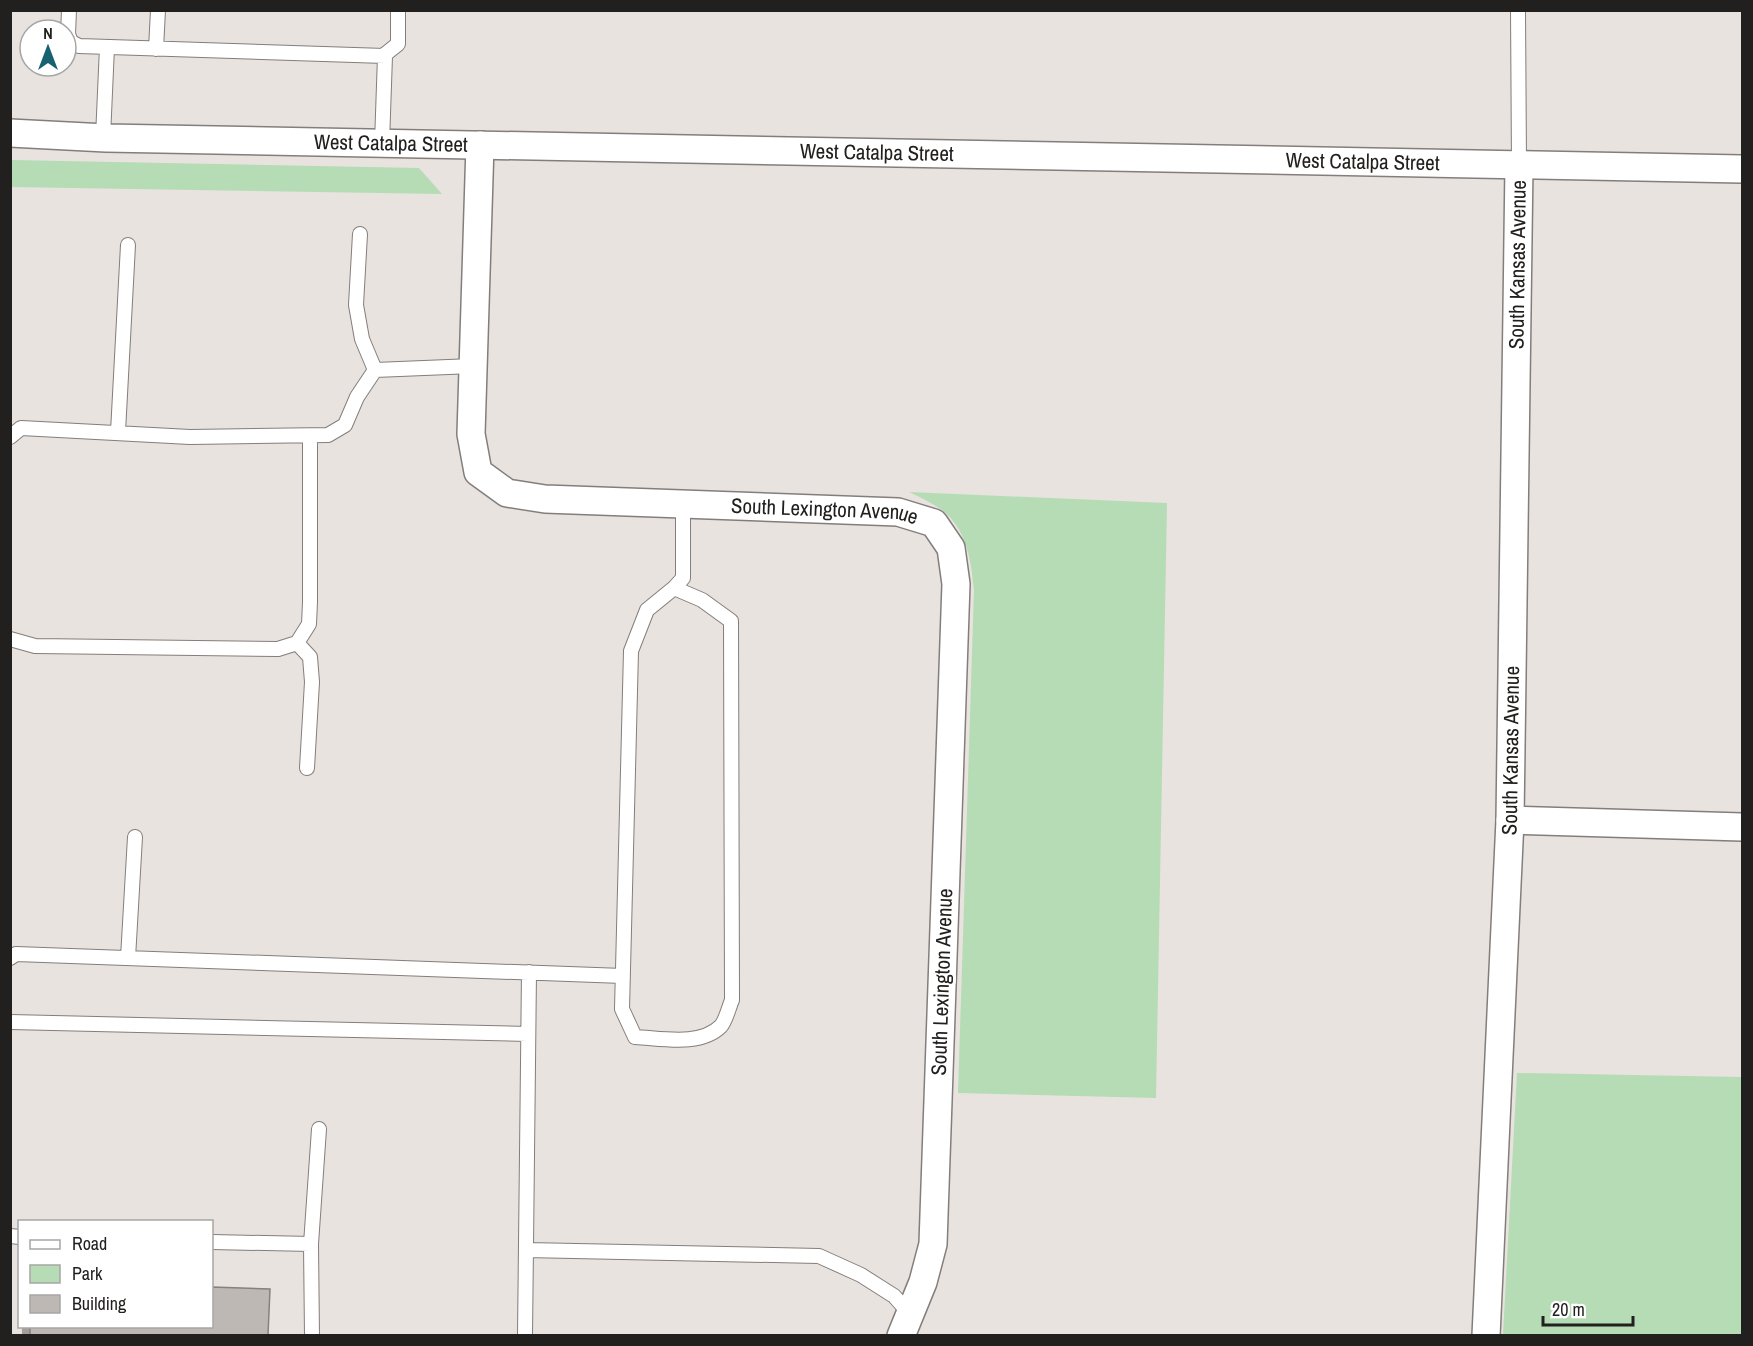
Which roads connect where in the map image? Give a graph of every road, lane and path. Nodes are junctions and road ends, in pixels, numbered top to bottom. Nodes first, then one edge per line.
1 (69, 10) edge
2 (158, 10) edge
3 (398, 10) edge
4 (1518, 10) edge
5 (107, 48) junction
6 (156, 49) junction
7 (384, 57) junction
8 (10, 134) edge
9 (103, 137) junction
10 (382, 143) junction
11 (480, 145) junction
12 (1519, 165) junction
13 (1743, 169) edge
14 (360, 234) dead end
15 (128, 245) dead end
16 (473, 366) junction
17 (375, 370) junction
18 (118, 432) junction
19 (10, 436) edge
20 (310, 436) junction
21 (683, 504) junction
22 (674, 588) junction
23 (10, 639) edge
24 (297, 643) junction
25 (307, 768) dead end
26 (1510, 820) junction
27 (1743, 827) edge
28 (135, 837) dead end
29 (10, 958) edge
30 (128, 958) junction
31 (529, 972) junction
32 (623, 976) junction
33 (10, 1022) edge
34 (528, 1034) junction
35 (319, 1129) dead end
36 (213, 1242) edge
37 (311, 1244) junction
38 (526, 1250) junction
39 (906, 1325) edge
40 (312, 1335) edge
41 (525, 1335) edge
42 (1486, 1335) edge

1 - 5 lane
2 - 6 lane
3 - 7 lane
4 - 12 lane
5 - 6 lane
5 - 9 lane
6 - 7 lane
7 - 10 lane
8 - 9 street, West Catalpa Street
9 - 10 street, West Catalpa Street
10 - 11 street, West Catalpa Street
11 - 12 street, West Catalpa Street
11 - 16 street, South Lexington Avenue
12 - 13 street, West Catalpa Street
12 - 26 street, South Kansas Avenue
14 - 17 lane
15 - 18 lane
16 - 17 lane
16 - 21 street, South Lexington Avenue
17 - 20 lane
18 - 19 lane
18 - 20 lane
20 - 24 lane
21 - 22 lane
21 - 39 street, South Lexington Avenue
22 - 32 lane
22 - 32 lane
23 - 24 lane
24 - 25 lane
26 - 27 street
26 - 42 street, South Kansas Avenue
28 - 30 lane
29 - 30 lane
30 - 31 lane
31 - 32 lane
31 - 34 lane
33 - 34 lane
34 - 38 lane
35 - 37 lane
36 - 37 lane
37 - 40 lane
38 - 39 lane
38 - 41 lane

